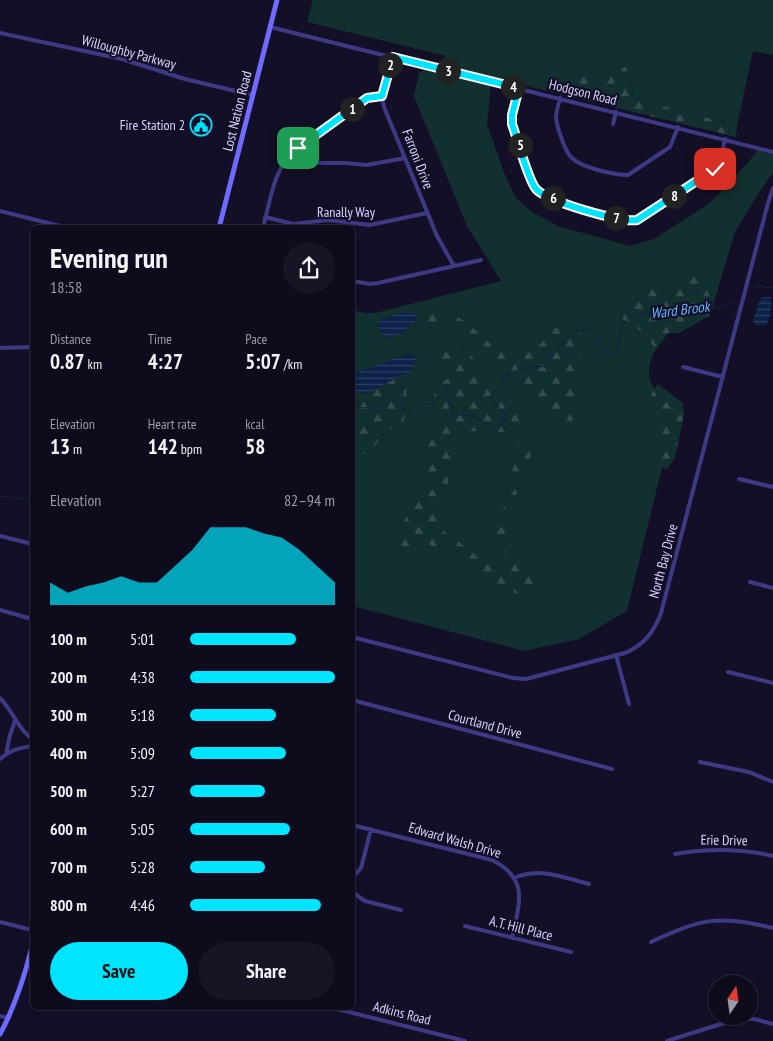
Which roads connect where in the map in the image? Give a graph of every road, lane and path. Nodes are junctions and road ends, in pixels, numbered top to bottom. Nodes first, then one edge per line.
1 (277, 0) edge
2 (270, 27) junction
3 (0, 33) edge
4 (393, 57) junction
5 (519, 88) junction
6 (252, 95) junction
7 (382, 96) junction
8 (560, 98) junction
9 (616, 112) junction
10 (613, 124) dead end
11 (678, 127) junction
12 (725, 139) junction
13 (298, 148) junction
14 (773, 152) edge
15 (405, 158) junction
16 (773, 188) edge
17 (0, 211) edge
18 (426, 213) junction
19 (265, 217) junction
20 (56, 225) edge
21 (220, 225) edge
22 (264, 225) edge
23 (481, 260) dead end
24 (454, 266) junction
25 (355, 282) edge
26 (30, 347) edge
27 (0, 348) edge
28 (683, 366) dead end
29 (723, 377) junction
30 (739, 479) dead end
31 (773, 487) edge
32 (0, 536) edge
33 (30, 544) edge
34 (750, 582) dead end
35 (773, 588) edge
36 (0, 610) edge
37 (30, 618) edge
38 (355, 638) edge
39 (616, 655) junction
40 (728, 672) dead end
41 (773, 683) edge
42 (0, 698) edge
43 (355, 701) edge
44 (629, 704) dead end
45 (15, 721) junction
46 (30, 737) edge
47 (30, 746) edge
48 (6, 754) junction
49 (0, 759) edge
50 (700, 762) dead end
51 (612, 769) dead end
52 (773, 782) edge
53 (355, 825) edge
54 (371, 829) junction
55 (675, 854) dead end
56 (773, 856) edge
57 (355, 875) edge
58 (514, 878) junction
59 (589, 884) dead end
60 (355, 894) edge
61 (401, 910) dead end
62 (0, 922) edge
63 (465, 926) dead end
64 (773, 928) edge
65 (30, 930) edge
66 (512, 938) junction
67 (651, 942) dead end
68 (571, 952) dead end
69 (30, 954) edge
70 (341, 1010) edge
71 (0, 1016) edge
72 (9, 1018) junction
73 (773, 1024) edge
74 (0, 1034) edge
75 (465, 1041) edge
76 (667, 1041) edge

1 - 2 street, Lost Nation Road
2 - 4 street, Hodgson Road
2 - 6 street, Lost Nation Road
3 - 6 street, Willoughby Parkway
4 - 5 street, Hodgson Road
4 - 7 street
5 - 8 street, Hodgson Road
5 - 12 street
6 - 21 street, Lost Nation Road
7 - 13 street
7 - 15 street, Farroni Drive
8 - 9 street, Hodgson Road
8 - 11 street
9 - 10 street
9 - 11 street, Hodgson Road
11 - 12 street, Hodgson Road
12 - 14 street, Hodgson Road
13 - 15 street
13 - 19 street
15 - 18 street, Farroni Drive
16 - 29 street, North Bay Drive
17 - 20 street
18 - 19 street, Ranally Way
18 - 24 street, Farroni Drive
19 - 22 street
23 - 24 street
24 - 25 street
26 - 27 street
28 - 29 street
29 - 39 street, North Bay Drive
30 - 31 street
32 - 33 street
34 - 35 street
36 - 37 street
38 - 39 street, North Bay Drive
39 - 44 street
40 - 41 street
42 - 45 street
43 - 51 street, Courtland Drive
45 - 46 street
45 - 48 street
47 - 48 street
48 - 49 street
50 - 52 street
53 - 54 street, Edward Walsh Drive
54 - 57 street
54 - 58 street, Edward Walsh Drive
55 - 56 street, Erie Drive
58 - 59 street
58 - 66 street
60 - 61 street
62 - 65 street
63 - 66 street, A.T. Hill Place
64 - 67 street
66 - 68 street, A.T. Hill Place
69 - 72 street
70 - 75 street, Adkins Road
71 - 72 street
72 - 74 street
73 - 76 street

